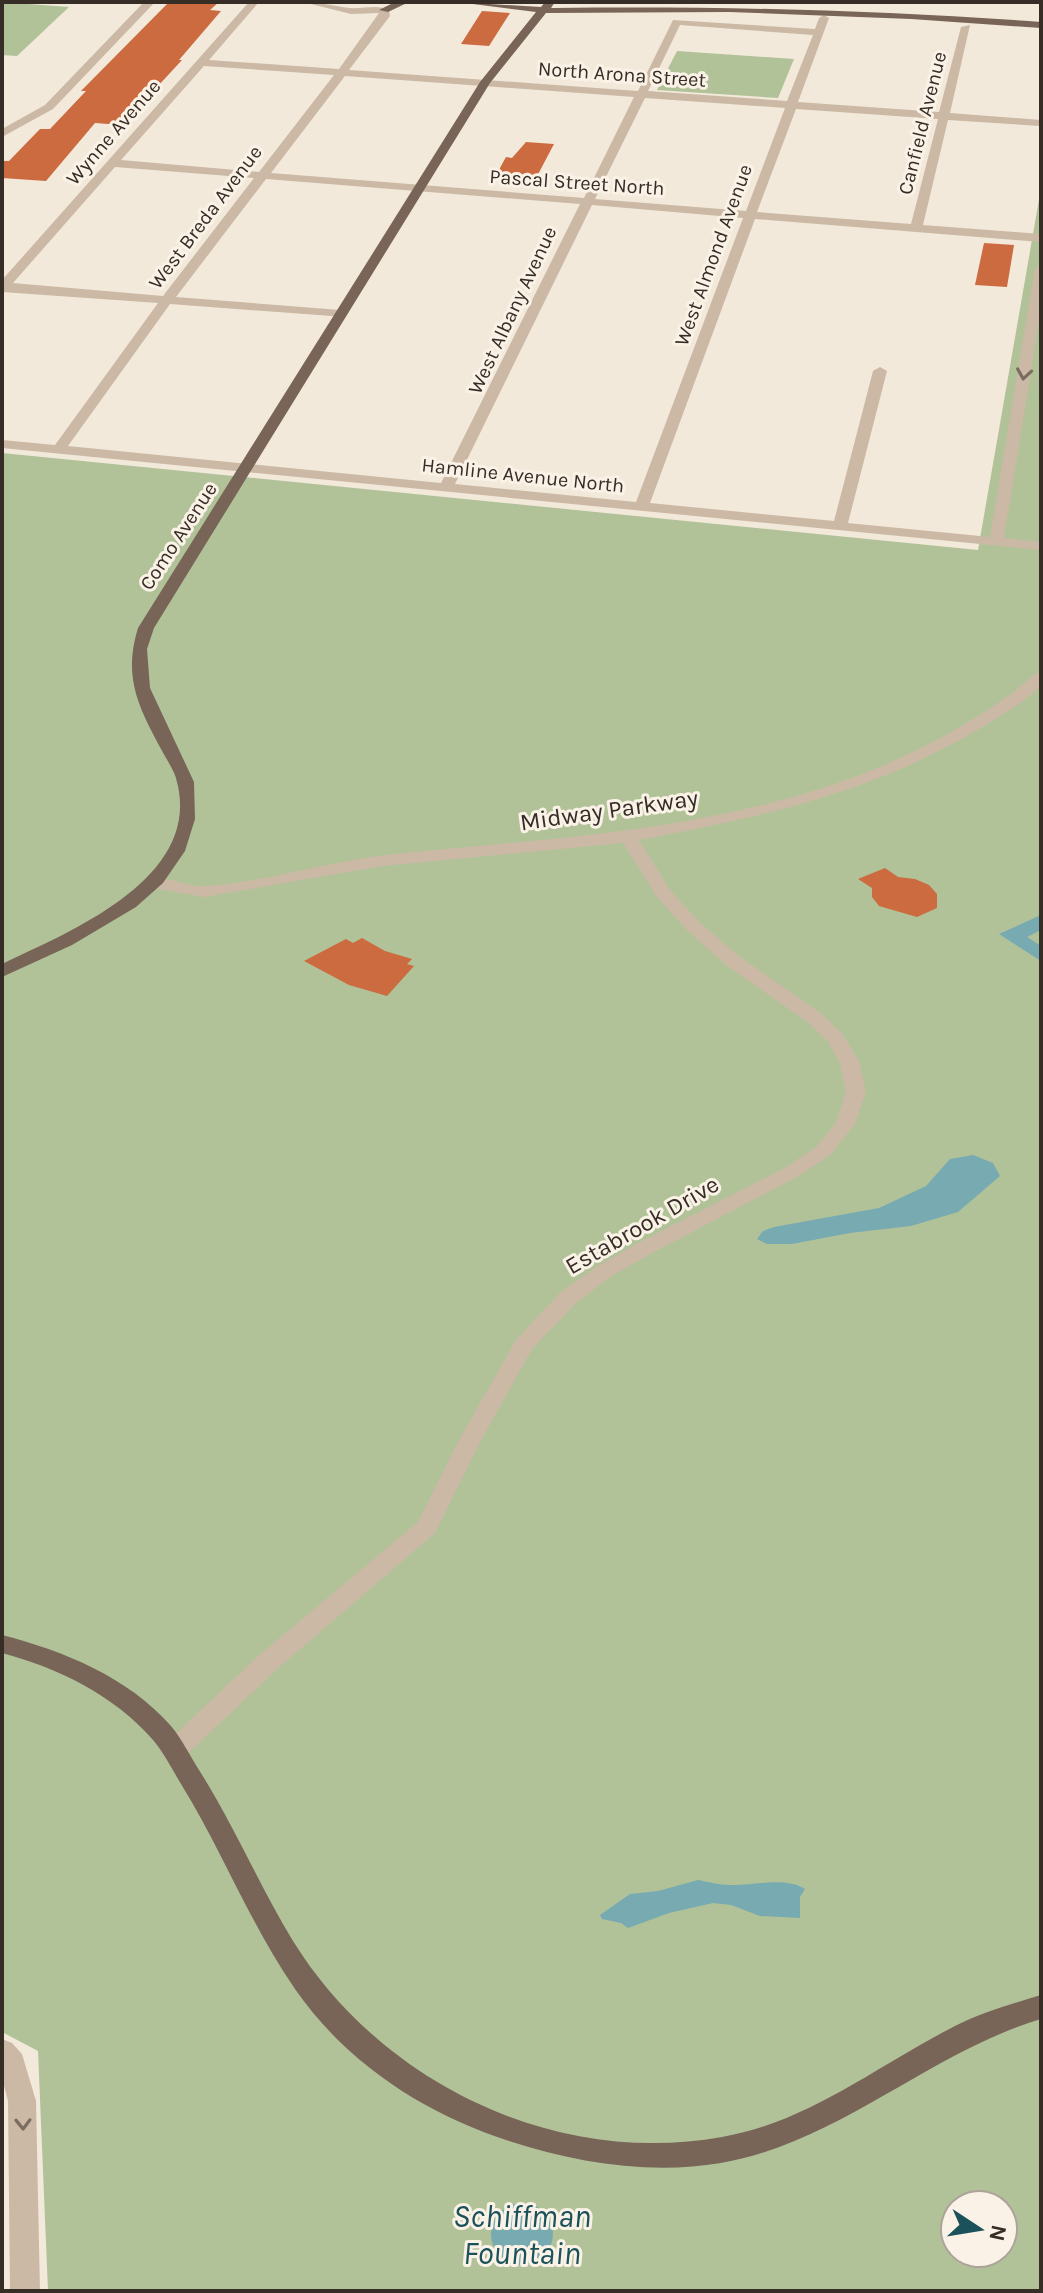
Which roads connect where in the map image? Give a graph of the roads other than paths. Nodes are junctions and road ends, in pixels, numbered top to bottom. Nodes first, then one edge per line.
1 (150, 2) edge
2 (254, 2) edge
3 (308, 2) edge
4 (404, 2) edge
5 (462, 2) edge
6 (716, 2) edge
7 (793, 2) edge
8 (859, 2) edge
9 (387, 6) edge
10 (532, 6) edge
11 (547, 6) edge
12 (911, 16) junction
13 (824, 18) dead end
14 (1041, 18) edge
15 (1041, 25) edge
16 (966, 27) dead end
17 (818, 32) junction
18 (199, 62) junction
19 (340, 71) junction
20 (485, 82) junction
21 (642, 93) junction
22 (790, 104) junction
23 (945, 116) junction
24 (1041, 123) edge
25 (2, 134) edge
26 (109, 163) junction
27 (262, 175) junction
28 (419, 188) junction
29 (588, 201) junction
30 (749, 214) junction
31 (916, 228) junction
32 (1041, 238) edge
33 (1041, 269) edge
34 (2, 287) edge
35 (168, 299) junction
36 (340, 314) junction
37 (880, 371) dead end
38 (2, 444) edge
39 (58, 450) junction
40 (248, 467) junction
41 (446, 487) junction
42 (641, 507) junction
43 (840, 526) junction
44 (996, 542) junction
45 (1041, 546) edge
46 (1041, 677) edge
47 (628, 837) junction
48 (153, 883) junction
49 (2, 971) edge
50 (2, 1644) edge
51 (174, 1751) junction
52 (1041, 2007) edge
53 (2, 2051) edge
54 (25, 2291) edge

1 - 25 street
2 - 18 street, Wynne Avenue
3 - 9 street
4 - 9 main road
5 - 10 main road
6 - 12 main road
7 - 14 main road
8 - 14 main road
9 - 19 street, West Breda Avenue
10 - 11 main road
10 - 20 main road, Como Avenue
11 - 12 main road
11 - 20 main road, Como Avenue
12 - 15 main road
13 - 17 street, West Almond Avenue
16 - 23 street, Canfield Avenue
17 - 21 street, West Albany Avenue
17 - 22 street, West Almond Avenue
18 - 19 street, North Arona Street
18 - 26 street, Wynne Avenue
19 - 20 street, North Arona Street
19 - 27 street, West Breda Avenue
20 - 21 street, North Arona Street
20 - 28 main road, Como Avenue
21 - 22 street, North Arona Street
21 - 29 street, West Albany Avenue
22 - 23 street, North Arona Street
22 - 30 street, West Almond Avenue
23 - 24 street, North Arona Street
23 - 31 street, Canfield Avenue
26 - 27 street, Pascal Street North
26 - 34 street, Wynne Avenue
27 - 28 street, Pascal Street North
27 - 35 street, West Breda Avenue
28 - 29 street, Pascal Street North
28 - 36 main road, Como Avenue
29 - 30 street, Pascal Street North
29 - 41 street, West Albany Avenue
30 - 31 street, Pascal Street North
30 - 42 street, West Almond Avenue
31 - 32 street, Pascal Street North
33 -> 44 street
34 - 35 street
35 - 36 street
35 - 39 street, West Breda Avenue
36 - 40 main road, Como Avenue
37 - 43 street
38 - 39 street, Hamline Avenue North
39 - 40 street, Hamline Avenue North
40 - 41 street, Hamline Avenue North
40 - 48 main road, Como Avenue
41 - 42 street, Hamline Avenue North
42 - 43 street, Hamline Avenue North
43 - 44 street, Hamline Avenue North
44 - 45 street, Hamline Avenue North
46 - 47 street, Midway Parkway
47 - 48 street, Midway Parkway
47 - 51 street, Estabrook Drive
48 - 49 main road, Como Avenue
50 - 51 main road
51 - 52 main road
53 -> 54 street

